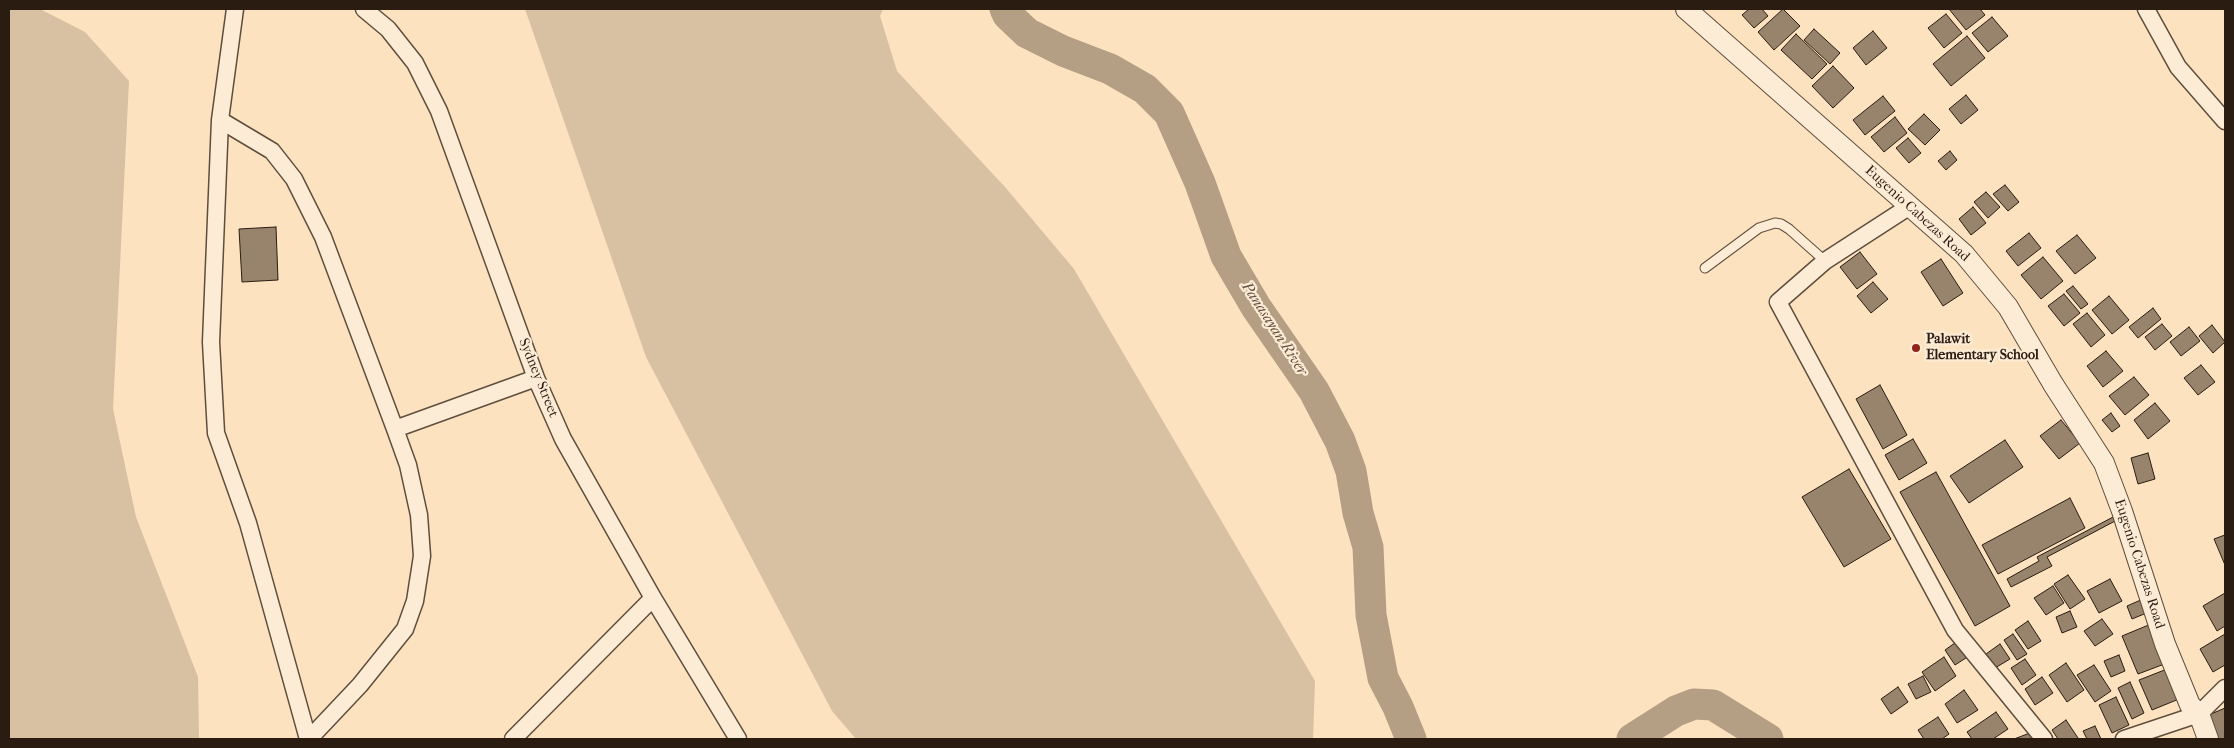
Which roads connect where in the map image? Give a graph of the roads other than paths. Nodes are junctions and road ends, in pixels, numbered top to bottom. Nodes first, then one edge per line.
1 (235, 9) edge
2 (364, 9) edge
3 (1686, 9) edge
4 (2146, 9) edge
5 (220, 120) junction
6 (2225, 121) edge
7 (1910, 206) junction
8 (1825, 261) junction
9 (1705, 268) dead end
10 (536, 378) junction
11 (395, 429) junction
12 (653, 598) junction
13 (2225, 688) edge
14 (2199, 714) junction
15 (309, 739) edge
16 (513, 739) edge
17 (738, 739) edge
18 (2044, 739) edge
19 (2124, 739) edge
20 (2208, 739) edge

1 - 5 street
2 - 10 street, Sydney Street
3 - 7 street, Eugenio Cabezas Road
4 - 6 street
5 - 11 street
5 - 15 street
7 - 8 street
7 - 14 street, Eugenio Cabezas Road
8 - 9 lane
8 - 18 street
10 - 11 street
10 - 12 street, Sydney Street
11 - 15 street
12 - 16 street
12 - 17 street, Sydney Street
13 - 14 street
14 - 19 street
14 - 20 street, Eugenio Cabezas Road

